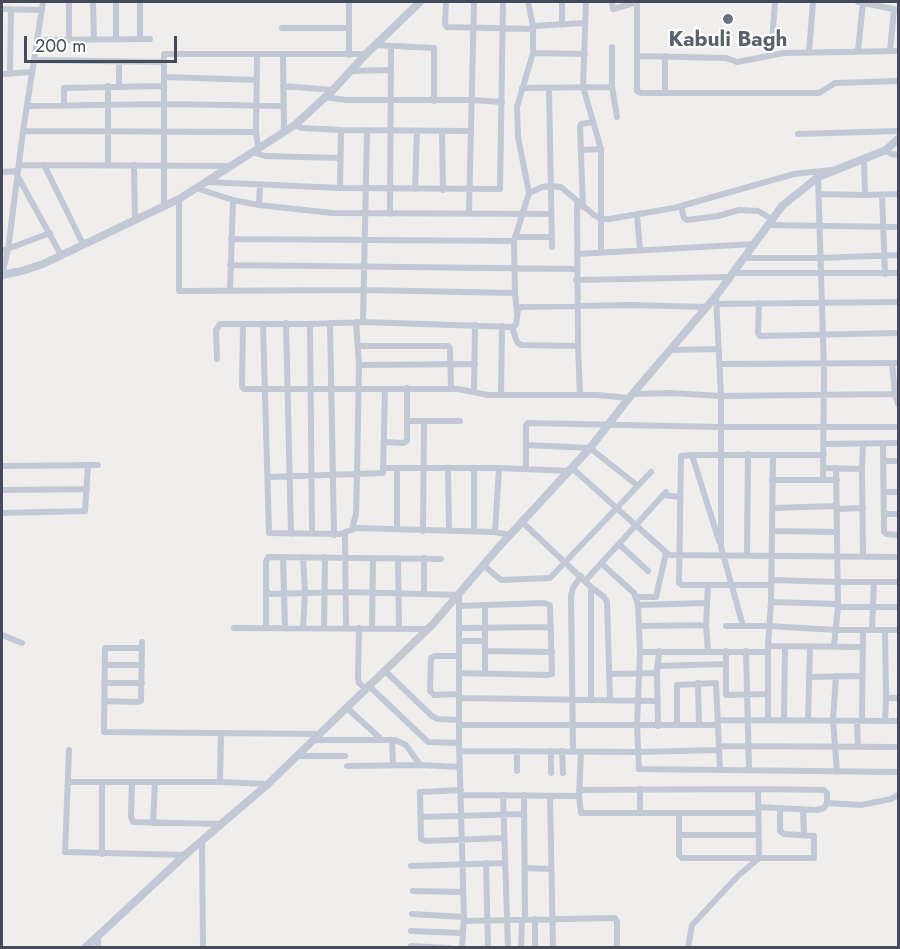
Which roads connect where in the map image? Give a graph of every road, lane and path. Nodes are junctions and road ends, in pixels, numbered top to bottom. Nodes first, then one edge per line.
1 (43, 2) edge
2 (69, 2) edge
3 (93, 2) edge
4 (116, 2) edge
5 (140, 2) edge
6 (349, 2) edge
7 (420, 2) edge
8 (446, 2) edge
9 (474, 2) edge
10 (503, 2) edge
11 (528, 2) edge
12 (562, 2) edge
13 (586, 2) edge
14 (612, 2) edge
15 (775, 2) edge
16 (813, 2) edge
17 (861, 2) edge
18 (2, 9) edge
19 (11, 9) junction
20 (42, 10) junction
21 (896, 10) edge
22 (585, 23) junction
23 (562, 24) junction
24 (473, 27) junction
25 (282, 28) dead end
26 (349, 28) junction
27 (502, 28) junction
28 (533, 28) junction
29 (140, 39) junction
30 (150, 39) dead end
31 (38, 40) junction
32 (69, 40) junction
33 (94, 40) junction
34 (116, 40) junction
35 (375, 45) junction
36 (391, 47) junction
37 (612, 47) dead end
38 (858, 51) junction
39 (890, 51) junction
40 (898, 51) edge
41 (809, 52) junction
42 (533, 53) junction
43 (366, 54) junction
44 (585, 54) junction
45 (257, 55) junction
46 (283, 55) junction
47 (349, 55) junction
48 (771, 55) junction
49 (638, 56) junction
50 (664, 56) junction
51 (34, 60) junction
52 (119, 61) junction
53 (164, 62) junction
54 (391, 70) junction
55 (352, 71) junction
56 (33, 72) junction
57 (2, 74) edge
58 (10, 74) junction
59 (164, 77) junction
60 (257, 80) junction
61 (898, 81) edge
62 (108, 86) junction
63 (118, 86) junction
64 (164, 86) junction
65 (283, 86) junction
66 (583, 87) junction
67 (612, 87) junction
68 (522, 88) junction
69 (549, 88) junction
70 (333, 90) junction
71 (665, 93) junction
72 (324, 97) junction
73 (392, 100) junction
74 (434, 100) junction
75 (471, 100) junction
76 (502, 102) junction
77 (165, 104) junction
78 (64, 105) junction
79 (108, 105) junction
80 (257, 105) junction
81 (28, 106) junction
82 (284, 106) junction
83 (617, 117) dead end
84 (593, 122) junction
85 (295, 125) junction
86 (341, 130) junction
87 (367, 130) junction
88 (392, 130) junction
89 (23, 131) junction
90 (165, 131) junction
91 (284, 131) junction
92 (417, 131) junction
93 (442, 131) junction
94 (469, 131) junction
95 (898, 131) edge
96 (108, 132) junction
97 (256, 132) junction
98 (798, 134) dead end
99 (898, 139) edge
100 (601, 149) junction
101 (255, 150) junction
102 (581, 150) junction
103 (886, 150) junction
104 (898, 154) edge
105 (340, 158) junction
106 (864, 159) junction
107 (44, 165) junction
108 (108, 165) junction
109 (134, 165) junction
110 (165, 165) junction
111 (231, 166) junction
112 (18, 170) junction
113 (831, 170) junction
114 (2, 172) edge
115 (819, 177) junction
116 (207, 182) junction
117 (260, 185) junction
118 (551, 186) junction
119 (196, 188) junction
120 (340, 188) junction
121 (365, 188) junction
122 (391, 188) junction
123 (415, 189) junction
124 (442, 190) junction
125 (470, 190) junction
126 (529, 193) junction
127 (819, 194) junction
128 (898, 194) edge
129 (865, 195) junction
130 (882, 195) junction
131 (179, 199) junction
132 (233, 200) junction
133 (577, 200) junction
134 (259, 205) junction
135 (164, 207) junction
136 (583, 207) junction
137 (681, 207) junction
138 (469, 212) junction
139 (523, 213) junction
140 (364, 214) junction
141 (390, 214) junction
142 (551, 214) junction
143 (637, 215) junction
144 (602, 219) junction
145 (135, 220) junction
146 (770, 222) junction
147 (819, 226) junction
148 (884, 227) junction
149 (898, 227) edge
150 (50, 233) junction
151 (552, 237) junction
152 (231, 239) junction
153 (514, 239) junction
154 (365, 240) junction
155 (83, 244) junction
156 (754, 244) junction
157 (552, 247) dead end
158 (640, 250) junction
159 (5, 251) edge
160 (601, 252) junction
161 (577, 254) junction
162 (61, 255) junction
163 (885, 255) junction
164 (898, 255) edge
165 (744, 258) junction
166 (820, 258) junction
167 (231, 266) junction
168 (364, 266) junction
169 (514, 268) junction
170 (577, 269) junction
171 (885, 273) junction
172 (898, 273) edge
173 (820, 274) junction
174 (2, 275) edge
175 (730, 275) junction
176 (576, 280) junction
177 (363, 290) junction
178 (230, 291) junction
179 (514, 293) junction
180 (716, 300) junction
181 (898, 302) edge
182 (759, 303) junction
183 (822, 303) junction
184 (578, 307) junction
185 (706, 307) junction
186 (517, 312) junction
187 (359, 322) junction
188 (286, 323) junction
189 (330, 323) junction
190 (243, 324) junction
191 (263, 324) junction
192 (309, 324) junction
193 (475, 326) junction
194 (502, 326) junction
195 (512, 327) junction
196 (898, 333) edge
197 (822, 334) junction
198 (359, 346) junction
199 (578, 346) junction
200 (719, 349) junction
201 (670, 350) junction
202 (217, 359) dead end
203 (895, 363) edge
204 (450, 364) junction
205 (475, 364) junction
206 (720, 364) junction
207 (824, 364) junction
208 (359, 365) junction
209 (896, 384) edge
210 (310, 388) junction
211 (406, 388) junction
212 (266, 389) junction
213 (287, 389) junction
214 (332, 389) junction
215 (385, 389) junction
216 (451, 389) junction
217 (359, 390) junction
218 (474, 392) junction
219 (895, 394) junction
220 (501, 395) junction
221 (580, 395) junction
222 (631, 396) junction
223 (721, 396) junction
224 (824, 396) junction
225 (898, 404) edge
226 (406, 421) junction
227 (424, 421) junction
228 (460, 421) dead end
229 (608, 424) junction
230 (824, 426) junction
231 (720, 427) junction
232 (898, 427) edge
233 (384, 442) junction
234 (898, 443) edge
235 (824, 444) junction
236 (863, 444) junction
237 (883, 444) junction
238 (526, 445) junction
239 (590, 448) junction
240 (693, 454) junction
241 (748, 454) junction
242 (720, 455) junction
243 (773, 455) junction
244 (825, 455) junction
245 (884, 461) junction
246 (898, 461) edge
247 (88, 465) junction
248 (98, 465) dead end
249 (2, 466) edge
250 (384, 468) junction
251 (397, 468) junction
252 (424, 468) junction
253 (448, 468) junction
254 (474, 468) junction
255 (499, 468) junction
256 (824, 468) junction
257 (836, 468) junction
258 (526, 469) junction
259 (862, 469) junction
260 (571, 470) junction
261 (651, 472) dead end
262 (334, 475) junction
263 (357, 475) junction
264 (311, 476) junction
265 (268, 477) junction
266 (289, 477) junction
267 (823, 479) junction
268 (772, 480) junction
269 (837, 480) junction
270 (638, 486) junction
271 (87, 489) junction
272 (2, 490) edge
273 (885, 492) junction
274 (898, 492) edge
275 (680, 497) junction
276 (616, 507) junction
277 (721, 507) junction
278 (836, 507) junction
279 (773, 508) junction
280 (863, 508) junction
281 (709, 509) junction
282 (2, 513) edge
283 (885, 514) junction
284 (898, 514) edge
285 (522, 522) junction
286 (636, 525) junction
287 (352, 529) junction
288 (397, 529) junction
289 (423, 531) junction
290 (449, 531) junction
291 (772, 531) junction
292 (474, 532) junction
293 (495, 532) junction
294 (837, 532) junction
295 (345, 533) junction
296 (291, 534) junction
297 (312, 534) junction
298 (334, 535) junction
299 (510, 535) junction
300 (898, 535) edge
301 (619, 544) junction
302 (721, 547) junction
303 (666, 553) junction
304 (747, 554) junction
305 (722, 555) junction
306 (772, 555) junction
307 (680, 556) junction
308 (837, 556) junction
309 (863, 556) junction
310 (283, 557) junction
311 (303, 557) junction
312 (325, 557) junction
313 (346, 558) junction
314 (373, 558) junction
315 (398, 558) junction
316 (424, 558) junction
317 (898, 558) edge
318 (441, 559) dead end
319 (566, 563) junction
320 (601, 563) junction
321 (483, 565) junction
322 (648, 571) dead end
323 (583, 579) junction
324 (772, 582) junction
325 (838, 582) junction
326 (874, 582) junction
327 (898, 582) edge
328 (731, 584) junction
329 (708, 585) junction
330 (591, 587) junction
331 (266, 592) junction
332 (347, 592) junction
333 (305, 593) junction
334 (325, 593) junction
335 (372, 593) junction
336 (285, 594) junction
337 (398, 594) junction
338 (424, 594) junction
339 (459, 595) junction
340 (636, 597) junction
341 (771, 602) junction
342 (707, 603) junction
343 (485, 605) junction
344 (638, 605) junction
345 (838, 605) junction
346 (459, 606) junction
347 (873, 607) junction
348 (898, 607) edge
349 (706, 625) junction
350 (640, 626) junction
351 (743, 626) junction
352 (769, 626) junction
353 (551, 627) junction
354 (726, 627) dead end
355 (234, 628) dead end
356 (266, 628) junction
357 (285, 628) junction
358 (303, 628) junction
359 (324, 628) junction
360 (346, 628) junction
361 (359, 628) junction
362 (372, 628) junction
363 (399, 628) junction
364 (429, 628) junction
365 (459, 628) junction
366 (485, 628) junction
367 (836, 630) junction
368 (862, 630) junction
369 (872, 630) junction
370 (885, 630) junction
371 (898, 630) edge
372 (2, 635) edge
373 (459, 641) junction
374 (485, 641) junction
375 (22, 643) dead end
376 (785, 646) junction
377 (810, 646) junction
378 (834, 646) junction
379 (862, 647) junction
380 (768, 649) junction
381 (485, 651) junction
382 (659, 651) junction
383 (708, 651) junction
384 (726, 651) junction
385 (746, 651) junction
386 (552, 652) junction
387 (640, 652) junction
388 (459, 656) junction
389 (726, 664) junction
390 (105, 665) junction
391 (142, 665) junction
392 (657, 669) junction
393 (384, 670) junction
394 (638, 672) junction
395 (459, 673) junction
396 (485, 674) junction
397 (609, 674) junction
398 (836, 676) junction
399 (862, 676) junction
400 (810, 677) junction
401 (104, 683) junction
402 (142, 683) junction
403 (698, 683) junction
404 (366, 687) junction
405 (747, 694) junction
406 (768, 694) junction
407 (718, 695) junction
408 (726, 695) junction
409 (459, 696) junction
410 (886, 698) junction
411 (898, 698) edge
412 (591, 700) junction
413 (610, 700) junction
414 (637, 700) junction
415 (658, 700) junction
416 (104, 701) junction
417 (573, 701) junction
418 (346, 706) junction
419 (808, 720) junction
420 (834, 720) junction
421 (747, 721) junction
422 (768, 721) junction
423 (784, 721) junction
424 (859, 721) junction
425 (885, 721) junction
426 (898, 721) edge
427 (459, 722) junction
428 (718, 723) junction
429 (677, 725) junction
430 (699, 725) junction
431 (637, 726) junction
432 (658, 726) junction
433 (573, 727) junction
434 (221, 734) junction
435 (316, 737) junction
436 (382, 739) junction
437 (392, 740) junction
438 (459, 743) junction
439 (747, 747) junction
440 (834, 747) junction
441 (858, 747) junction
442 (898, 747) edge
443 (719, 748) junction
444 (69, 750) dead end
445 (459, 751) junction
446 (517, 751) junction
447 (551, 751) junction
448 (562, 751) junction
449 (573, 751) junction
450 (581, 752) junction
451 (638, 752) junction
452 (296, 756) junction
453 (345, 756) dead end
454 (393, 765) junction
455 (420, 765) junction
456 (347, 766) dead end
457 (460, 766) junction
458 (720, 770) junction
459 (749, 770) junction
460 (517, 771) dead end
461 (837, 772) junction
462 (898, 772) edge
463 (551, 773) dead end
464 (563, 773) dead end
465 (68, 782) junction
466 (102, 782) junction
467 (132, 782) junction
468 (155, 782) junction
469 (220, 782) junction
470 (268, 783) junction
471 (640, 789) junction
472 (758, 789) junction
473 (461, 792) junction
474 (579, 793) junction
475 (503, 795) junction
476 (524, 795) junction
477 (898, 795) edge
478 (550, 796) junction
479 (827, 803) junction
480 (780, 808) junction
481 (803, 809) junction
482 (758, 810) junction
483 (640, 813) junction
484 (679, 813) junction
485 (461, 814) junction
486 (503, 814) junction
487 (524, 814) junction
488 (421, 817) junction
489 (153, 823) junction
490 (221, 824) junction
491 (680, 835) junction
492 (804, 835) junction
493 (757, 836) junction
494 (504, 838) junction
495 (462, 840) junction
496 (202, 841) junction
497 (102, 854) junction
498 (184, 855) junction
499 (759, 858) junction
500 (486, 863) junction
501 (505, 863) junction
502 (462, 865) junction
503 (411, 866) dead end
504 (525, 868) junction
505 (551, 869) junction
506 (413, 891) dead end
507 (463, 892) junction
508 (412, 914) dead end
509 (464, 919) junction
510 (535, 919) junction
511 (552, 919) junction
512 (488, 920) junction
513 (508, 920) junction
514 (523, 920) junction
515 (411, 931) dead end
516 (462, 933) junction
517 (98, 935) junction
518 (411, 946) edge
519 (85, 948) edge
520 (98, 948) edge
521 (203, 948) edge
522 (449, 948) edge
523 (462, 948) edge
524 (488, 948) edge
525 (507, 948) edge
526 (521, 948) edge
527 (535, 948) edge
528 (553, 948) edge
529 (617, 948) edge
530 (688, 948) edge

1 - 20 street
2 - 32 street
3 - 33 street
4 - 34 street
5 - 29 street
6 - 26 street
7 - 35 street
8 - 24 street
9 - 24 street
10 - 27 street
11 - 28 street
12 - 23 street
13 - 22 street
14 - 49 street
15 - 48 street
16 - 41 street
17 - 21 street
17 - 38 street
18 - 19 street
19 - 20 street
19 - 58 street
20 - 31 street
21 - 39 street
22 - 23 street
22 - 44 street
23 - 28 street
24 - 27 street
24 - 75 street
25 - 26 street
26 - 47 street
27 - 28 street
27 - 76 street
28 - 42 street
29 - 30 street
29 - 34 street
31 - 32 street
31 - 51 street
32 - 33 street
33 - 34 street
35 - 36 street
35 - 43 street
36 - 54 street
36 - 74 street
37 - 67 street
38 - 39 street
38 - 41 street
39 - 40 street
41 - 48 street
42 - 44 street
42 - 68 street
43 - 47 street
43 - 55 street
44 - 66 street
45 - 46 street
45 - 53 street
45 - 60 street
46 - 47 street
46 - 65 street
48 - 50 street
49 - 50 street
49 - 71 street
50 - 71 street
51 - 52 street
51 - 56 street
52 - 53 street
52 - 63 street
53 - 59 street
54 - 55 street
54 - 73 street
55 - 70 street
56 - 58 street
56 - 81 street
57 - 58 street
59 - 60 street
59 - 64 street
60 - 80 street
61 - 71 street
62 - 63 street
62 - 78 street
62 - 79 street
63 - 64 street
64 - 77 street
65 - 70 street
65 - 82 street
66 - 67 street
66 - 69 street
66 - 84 street
67 - 83 street
68 - 69 street
68 - 126 street
69 - 118 street
70 - 72 street
72 - 73 street
72 - 85 street
73 - 74 street
73 - 88 street
74 - 75 street
75 - 76 street
75 - 94 street
76 - 125 street
77 - 79 street
77 - 80 street
77 - 90 street
78 - 79 street
78 - 81 street
79 - 96 street
80 - 82 street
80 - 97 street
81 - 89 street
82 - 91 street
84 - 100 street
84 - 102 street
85 - 86 street
85 - 91 street
86 - 87 street
86 - 105 street
87 - 88 street
87 - 121 street
88 - 92 street
88 - 122 street
89 - 96 street
89 - 112 street
90 - 96 street
90 - 97 street
90 - 110 street
91 - 101 street
92 - 93 street
92 - 123 street
93 - 94 street
93 - 124 street
94 - 125 street
95 - 98 street
96 - 108 street
97 - 101 street
99 - 103 street
100 - 102 street
100 - 144 street
101 - 105 street
101 - 111 street
102 - 136 street
103 - 104 street
103 - 106 street
105 - 120 street
106 - 113 street
106 - 129 street
107 - 108 street
107 - 112 street
107 - 155 street
108 - 109 street
109 - 110 street
109 - 145 street
110 - 111 street
110 - 135 street
111 - 116 street
112 - 114 street
112 - 150 street
112 - 159 street
113 - 115 street
113 - 137 street
115 - 127 street
115 - 146 street
116 - 117 street
116 - 119 street
117 - 120 street
117 - 134 street
118 - 126 street
118 - 133 street
118 - 142 street
119 - 131 street
119 - 132 street
120 - 121 street
121 - 122 street
121 - 140 street
122 - 123 street
122 - 141 street
123 - 124 street
124 - 125 street
125 - 138 street
126 - 139 street
127 - 129 street
127 - 147 street
128 - 130 street
129 - 130 street
130 - 148 street
131 - 135 street
131 - 178 street
132 - 134 street
132 - 152 street
133 - 136 street
133 - 161 street
134 - 140 street
135 - 145 street
136 - 144 street
137 - 143 street
137 - 146 street
138 - 139 street
138 - 141 street
139 - 142 street
139 - 153 street
140 - 141 street
140 - 154 street
142 - 151 street
143 - 144 street
143 - 158 street
144 - 160 street
145 - 155 street
146 - 147 street
146 - 156 street
147 - 148 street
147 - 166 street
148 - 149 street
148 - 163 street
150 - 159 street
150 - 162 street
151 - 153 street
151 - 157 street
152 - 154 street
152 - 167 street
153 - 154 street
153 - 169 street
154 - 168 street
155 - 162 street
156 - 158 street
156 - 165 street
158 - 160 street
159 - 174 street
160 - 161 street
161 - 170 street
162 - 174 street
163 - 164 street
163 - 166 street
163 - 171 street
165 - 166 street
165 - 175 street
166 - 173 street
167 - 168 street
167 - 178 street
168 - 169 street
168 - 177 street
169 - 170 street
169 - 179 street
170 - 176 street
171 - 172 street
171 - 173 street
173 - 175 street
173 - 183 street
175 - 176 street
175 - 180 street
176 - 184 street
177 - 178 street
177 - 179 street
177 - 187 street
179 - 186 street
180 - 182 street
180 - 185 street
180 - 200 street
181 - 183 street
182 - 183 street
182 - 197 street
183 - 197 street
184 - 185 street
184 - 186 street
184 - 199 street
185 - 201 street
186 - 195 street
187 - 189 street
187 - 193 street
187 - 198 street
188 - 191 street
188 - 192 street
188 - 213 street
189 - 192 street
189 - 214 street
190 - 191 street
190 - 202 street
190 - 212 street
191 - 212 street
192 - 210 street
193 - 194 street
193 - 205 street
194 - 195 street
194 - 220 street
195 - 199 street
196 - 197 street
197 - 207 street
198 - 204 street
198 - 208 street
199 - 221 street
200 - 201 street
200 - 206 street
201 - 222 street
203 - 207 street
203 - 209 street
204 - 205 street
204 - 208 street
204 - 216 street
205 - 218 street
206 - 207 street
206 - 223 street
207 - 224 street
208 - 217 street
209 - 219 street
210 - 213 street
210 - 214 street
210 - 264 street
211 - 215 street
211 - 216 street
211 - 226 street
212 - 213 street
212 - 265 street
213 - 266 street
214 - 217 street
214 - 262 street
215 - 217 street
215 - 233 street
216 - 218 street
217 - 263 street
218 - 220 street
219 - 224 street
219 - 225 street
220 - 221 street
221 - 222 street
222 - 223 street
222 - 229 street
223 - 224 street
223 - 231 street
224 - 230 street
226 - 227 street
226 - 233 street
227 - 228 street
227 - 252 street
229 - 231 street
229 - 238 street
229 - 239 street
230 - 231 street
230 - 232 street
230 - 235 street
231 - 242 street
233 - 250 street
234 - 237 street
235 - 236 street
235 - 244 street
236 - 237 street
236 - 259 street
237 - 245 street
238 - 239 street
238 - 258 street
239 - 260 street
239 - 270 street
240 - 242 street
240 - 275 street
240 - 281 street
241 - 242 street
241 - 243 street
241 - 304 street
242 - 277 street
243 - 244 street
243 - 268 street
244 - 256 street
245 - 246 street
245 - 273 street
247 - 248 street
247 - 249 street
247 - 271 street
250 - 251 street
250 - 263 street
251 - 252 street
251 - 288 street
252 - 253 street
252 - 289 street
253 - 254 street
253 - 290 street
254 - 255 street
254 - 292 street
255 - 258 street
255 - 293 street
256 - 257 street
256 - 267 street
257 - 259 street
257 - 269 street
258 - 260 street
259 - 280 street
260 - 276 street
260 - 285 street
261 - 270 street
262 - 263 street
262 - 264 street
262 - 298 street
263 - 287 street
264 - 266 street
264 - 297 street
265 - 266 street
265 - 296 street
266 - 296 street
267 - 268 street
267 - 269 street
268 - 279 street
269 - 278 street
270 - 276 street
271 - 272 street
271 - 282 street
273 - 274 street
273 - 283 street
275 - 286 street
275 - 307 street
276 - 286 street
276 - 319 street
277 - 281 street
277 - 302 street
278 - 279 street
278 - 280 street
278 - 294 street
279 - 291 street
280 - 309 street
281 - 302 street
283 - 284 street
283 - 300 street
285 - 299 street
285 - 319 street
286 - 301 street
286 - 303 street
287 - 288 street
287 - 295 street
288 - 289 street
289 - 290 street
290 - 292 street
291 - 294 street
291 - 306 street
292 - 293 street
293 - 299 street
294 - 308 street
295 - 298 street
295 - 313 street
296 - 297 street
297 - 298 street
299 - 321 street
301 - 320 street
301 - 322 street
302 - 305 street
303 - 307 street
303 - 340 street
304 - 305 street
304 - 306 street
305 - 307 street
305 - 328 street
306 - 308 street
306 - 324 street
307 - 329 street
308 - 309 street
308 - 325 street
309 - 317 street
310 - 311 street
310 - 331 street
310 - 336 street
311 - 312 street
311 - 333 street
312 - 313 street
312 - 334 street
313 - 314 street
313 - 332 street
314 - 315 street
314 - 335 street
315 - 316 street
315 - 337 street
316 - 318 street
316 - 338 street
319 - 321 street
319 - 323 street
320 - 323 street
320 - 340 street
321 - 339 street
323 - 330 street
323 - 417 street
324 - 325 street
324 - 328 street
324 - 341 street
325 - 326 street
325 - 345 street
326 - 327 street
326 - 347 street
328 - 329 street
328 - 351 street
329 - 342 street
330 - 397 street
330 - 412 street
331 - 336 street
331 - 356 street
332 - 334 street
332 - 335 street
332 - 360 street
333 - 334 street
333 - 336 street
333 - 358 street
334 - 359 street
335 - 337 street
335 - 362 street
336 - 357 street
337 - 338 street
337 - 363 street
338 - 339 street
339 - 346 street
339 - 364 street
340 - 344 street
341 - 345 street
341 - 352 street
342 - 344 street
342 - 349 street
343 - 346 street
343 - 353 street
343 - 366 street
344 - 350 street
345 - 347 street
345 - 367 street
346 - 365 street
347 - 348 street
347 - 369 street
349 - 350 street
349 - 383 street
350 - 387 street
351 - 352 street
351 - 354 street
352 - 367 street
352 - 380 street
353 - 366 street
353 - 386 street
355 - 356 street
356 - 357 street
357 - 358 street
358 - 359 street
359 - 360 street
360 - 361 street
361 - 362 street
361 - 404 street
362 - 363 street
363 - 364 street
364 - 393 street
365 - 366 street
365 - 373 street
366 - 374 street
367 - 368 street
367 - 378 street
368 - 369 street
368 - 379 street
369 - 370 street
370 - 371 street
370 - 410 street
372 - 375 street
373 - 374 street
373 - 388 street
374 - 381 street
376 - 377 street
376 - 380 street
376 - 423 street
377 - 378 street
377 - 400 street
378 - 379 street
379 - 399 street
380 - 385 street
380 - 406 street
381 - 386 street
381 - 396 street
382 - 383 street
382 - 387 street
382 - 392 street
383 - 384 street
384 - 385 street
384 - 389 street
385 - 405 street
386 - 396 street
387 - 394 street
388 - 395 street
388 - 409 street
389 - 392 street
389 - 408 street
390 - 391 street
390 - 391 street
390 - 401 street
391 - 402 street
392 - 394 street
392 - 415 street
393 - 404 street
393 - 427 street
394 - 397 street
394 - 414 street
395 - 396 street
395 - 409 street
397 - 413 street
398 - 399 street
398 - 400 street
398 - 420 street
399 - 424 street
400 - 419 street
401 - 402 street
401 - 416 street
402 - 416 street
403 - 407 street
403 - 429 street
403 - 430 street
404 - 418 street
404 - 438 street
405 - 406 street
405 - 408 street
405 - 421 street
406 - 422 street
407 - 408 street
407 - 428 street
409 - 417 street
409 - 427 street
410 - 411 street
410 - 425 street
412 - 413 street
412 - 417 street
413 - 414 street
414 - 415 street
414 - 431 street
415 - 432 street
416 - 434 street
417 - 433 street
418 - 435 street
418 - 436 street
419 - 420 street
419 - 423 street
420 - 424 street
420 - 440 street
421 - 422 street
421 - 428 street
421 - 439 street
422 - 423 street
424 - 425 street
424 - 441 street
425 - 426 street
427 - 433 street
427 - 438 street
428 - 430 street
428 - 443 street
429 - 430 street
429 - 432 street
431 - 432 street
431 - 433 street
431 - 451 street
433 - 449 street
434 - 435 street
434 - 469 street
435 - 436 street
435 - 452 street
436 - 437 street
437 - 454 street
437 - 455 street
438 - 445 street
439 - 440 street
439 - 443 street
439 - 459 street
440 - 441 street
440 - 461 street
441 - 442 street
443 - 451 street
443 - 458 street
444 - 465 street
445 - 446 street
445 - 457 street
446 - 447 street
446 - 460 street
447 - 448 street
447 - 463 street
448 - 449 street
448 - 464 street
449 - 450 street
450 - 451 street
450 - 474 street
451 - 458 street
452 - 453 street
452 - 470 street
454 - 455 street
454 - 456 street
455 - 457 street
457 - 473 street
458 - 459 street
459 - 461 street
461 - 462 street
465 - 466 street
465 - 497 street
466 - 467 street
466 - 497 street
467 - 468 street
467 - 489 street
468 - 469 street
468 - 489 street
469 - 470 street
470 - 490 street
471 - 472 street
471 - 474 street
471 - 483 street
472 - 479 street
472 - 482 street
473 - 475 street
473 - 485 street
473 - 488 street
474 - 478 street
474 - 483 street
475 - 476 street
475 - 486 street
476 - 478 street
476 - 487 street
477 - 479 street
478 - 505 street
479 - 481 street
480 - 481 street
480 - 482 street
480 - 492 street
481 - 492 street
482 - 484 street
482 - 493 street
483 - 484 street
484 - 491 street
485 - 486 street
485 - 488 street
485 - 495 street
486 - 487 street
486 - 494 street
487 - 504 street
488 - 495 street
489 - 490 street
490 - 496 street
491 - 493 street
491 - 499 street
492 - 499 street
493 - 499 street
494 - 495 street
494 - 501 street
495 - 502 street
496 - 498 street
496 - 521 street
497 - 498 street
498 - 517 street
499 - 530 street
500 - 501 street
500 - 502 street
500 - 512 street
501 - 513 street
502 - 503 street
502 - 507 street
504 - 505 street
504 - 514 street
505 - 511 street
506 - 507 street
507 - 509 street
508 - 509 street
509 - 512 street
509 - 516 street
510 - 511 street
510 - 514 street
510 - 527 street
511 - 528 street
511 - 529 street
512 - 513 street
512 - 524 street
513 - 514 street
513 - 525 street
514 - 526 street
515 - 516 street
516 - 523 street
517 - 519 street
517 - 520 street
518 - 522 street

